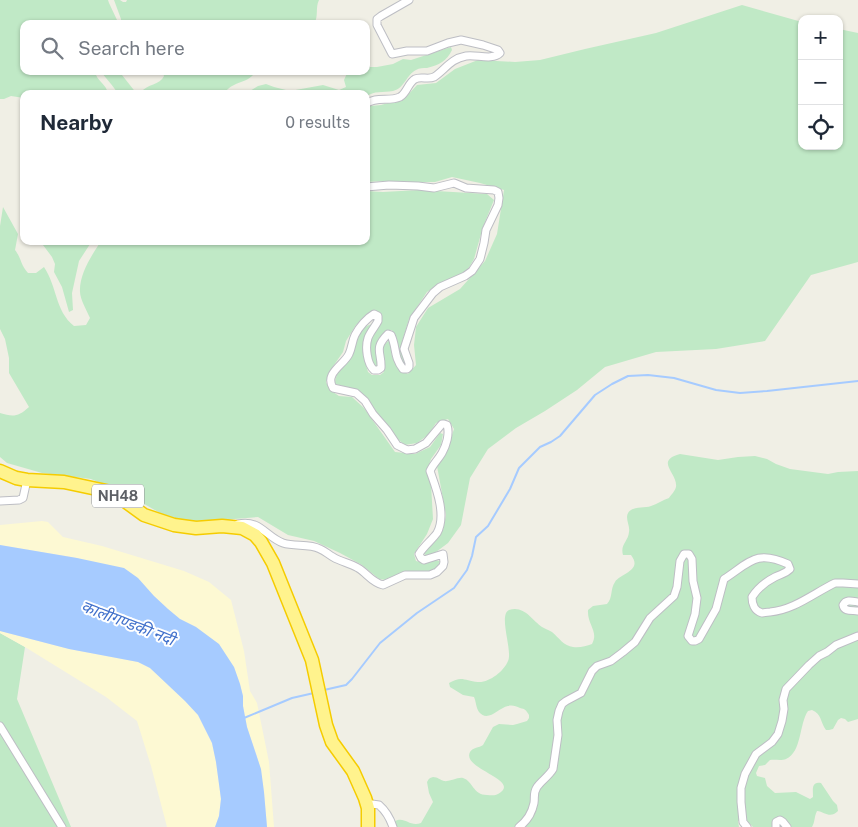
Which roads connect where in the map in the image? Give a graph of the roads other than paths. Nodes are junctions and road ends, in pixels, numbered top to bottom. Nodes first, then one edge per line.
1 (409, 0) edge
2 (370, 102) edge
3 (370, 187) edge
4 (0, 472) edge
5 (27, 480) junction
6 (0, 501) edge
7 (232, 528) junction
8 (858, 584) edge
9 (858, 602) edge
10 (858, 611) edge
11 (858, 636) edge
12 (0, 726) edge
13 (368, 808) junction
14 (62, 827) edge
15 (368, 827) edge
16 (393, 827) edge
17 (519, 827) edge
18 (747, 827) edge
19 (776, 827) edge
20 (787, 827) edge

1 - 2 street
3 - 7 street
4 - 5 highway, NH48
5 - 6 street
5 - 7 highway, NH48
7 - 13 highway, NH48
8 - 17 street
9 - 10 street
11 - 18 street
12 - 14 street
13 - 15 highway, NH48
13 - 16 street
19 - 20 street

